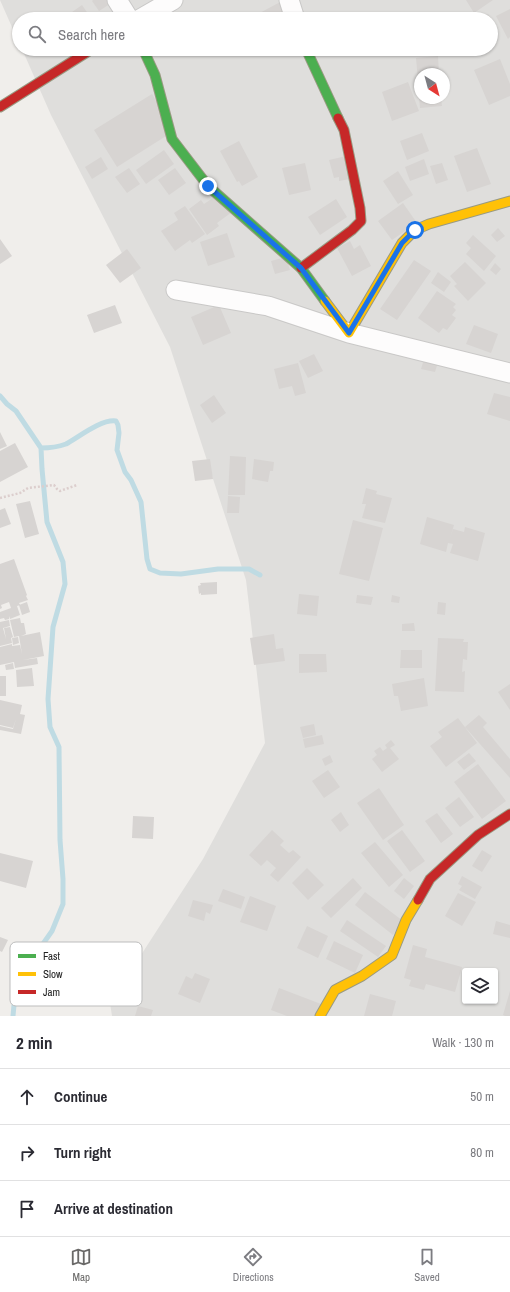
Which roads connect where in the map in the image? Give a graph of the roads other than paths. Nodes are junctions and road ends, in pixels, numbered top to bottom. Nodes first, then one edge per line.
1 (117, 0) edge
2 (173, 0) edge
3 (289, 0) edge
4 (125, 12) edge
5 (152, 12) edge
6 (293, 12) edge
7 (81, 56) edge
8 (146, 56) edge
9 (309, 56) edge
10 (0, 107) edge
11 (510, 201) edge
12 (301, 268) junction
13 (176, 290) dead end
14 (349, 333) junction
15 (510, 373) edge
16 (510, 814) edge
17 (320, 1016) edge

1 - 4 street
2 - 5 street
3 - 6 street
7 - 10 street
8 - 12 street
9 - 12 street
11 - 14 street
12 - 14 street
13 - 14 street
14 - 15 street
16 - 17 street

